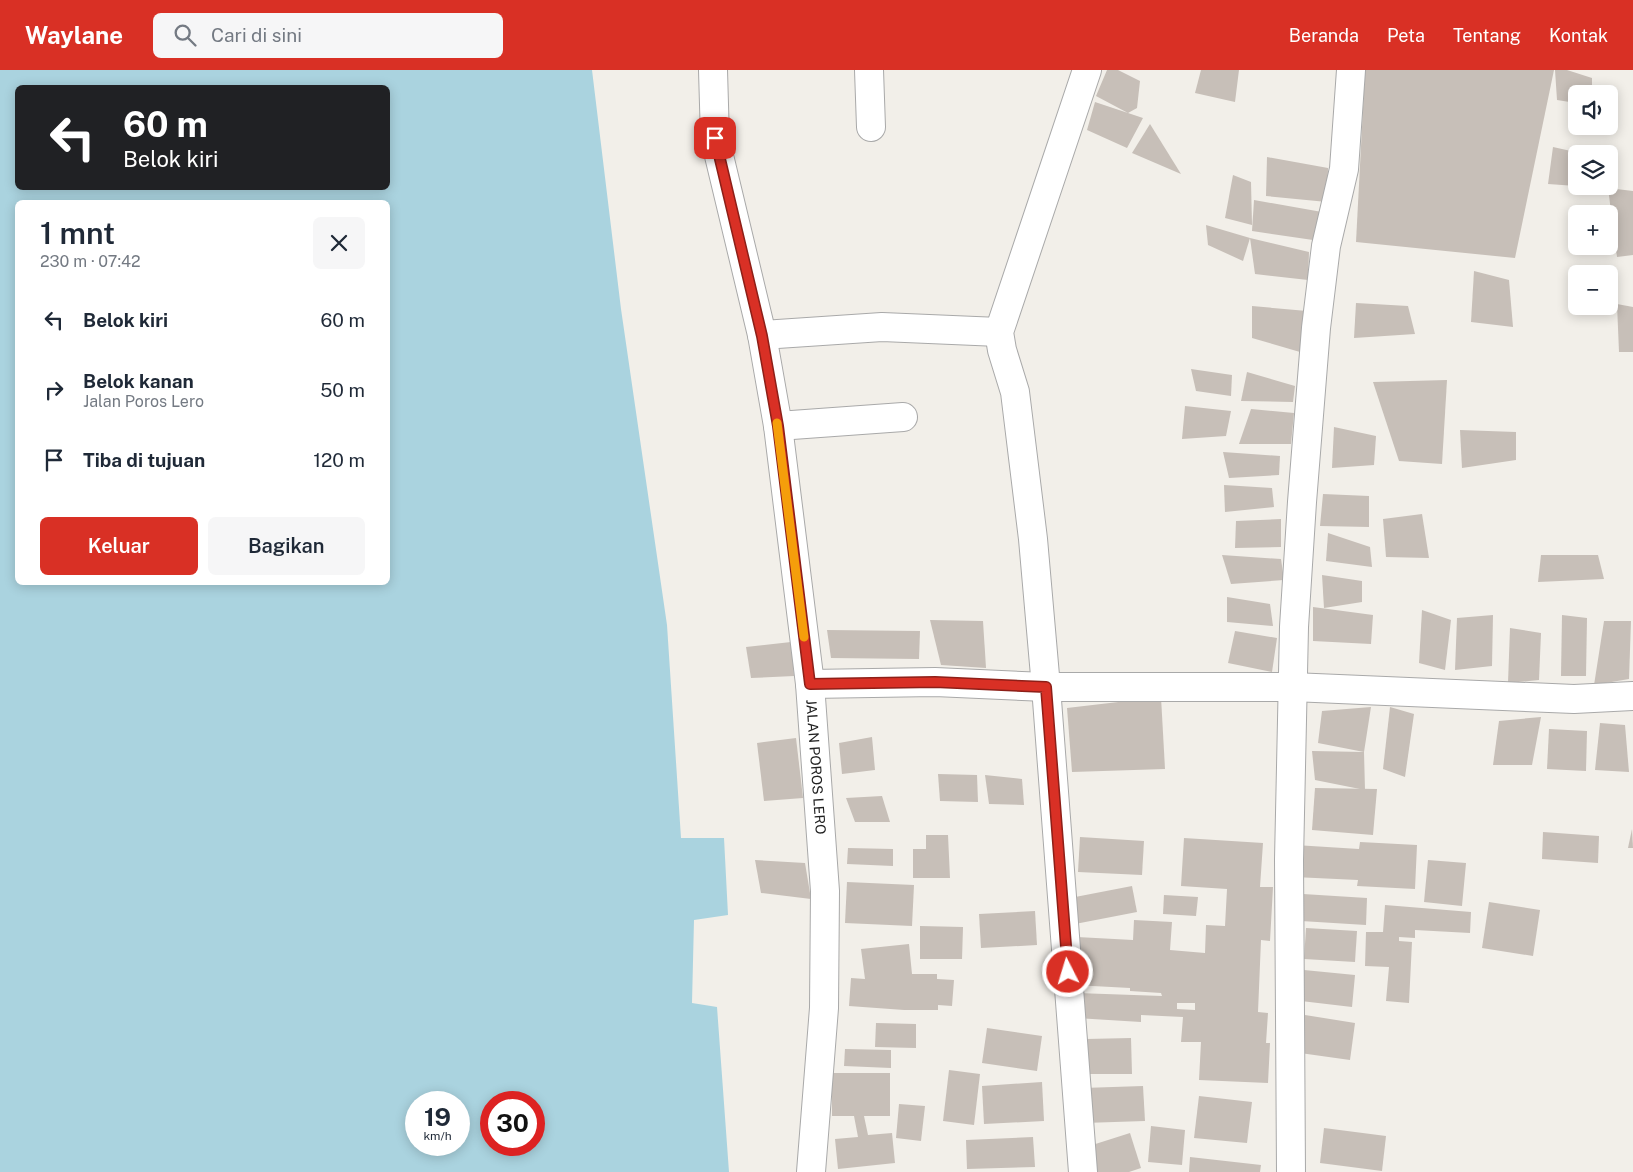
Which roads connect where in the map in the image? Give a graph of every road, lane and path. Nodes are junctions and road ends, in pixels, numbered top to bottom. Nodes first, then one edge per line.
1 (713, 70) edge
2 (869, 70) edge
3 (1087, 70) edge
4 (1351, 70) edge
5 (871, 127) dead end
6 (999, 332) junction
7 (762, 336) junction
8 (902, 417) dead end
9 (778, 426) junction
10 (810, 684) junction
11 (1046, 687) junction
12 (1292, 687) junction
13 (1633, 696) edge
14 (811, 1172) edge
15 (1083, 1172) edge
16 (1291, 1172) edge

1 - 7 street, JALAN POROS LERO
2 - 5 street
3 - 6 street
4 - 12 street
6 - 7 street
6 - 11 street
7 - 9 street, JALAN POROS LERO
8 - 9 street
9 - 10 street, JALAN POROS LERO
10 - 11 street
10 - 14 street, JALAN POROS LERO
11 - 12 street
11 - 15 street
12 - 13 street
12 - 16 street

